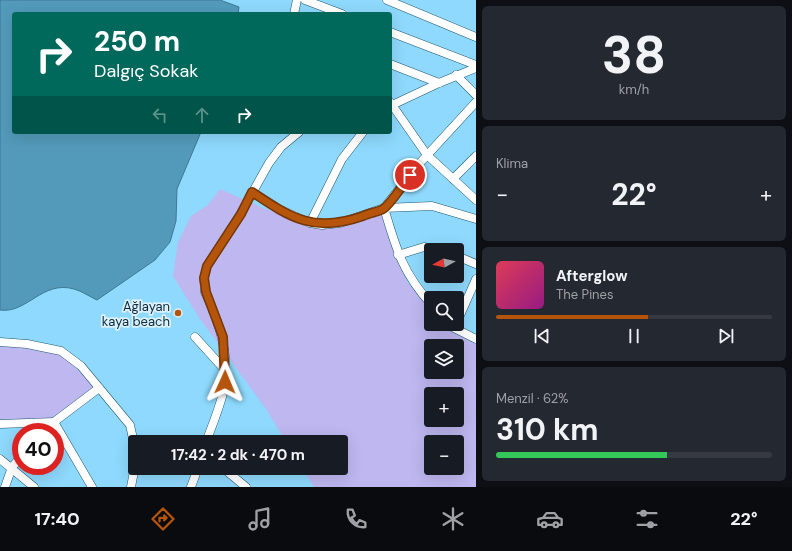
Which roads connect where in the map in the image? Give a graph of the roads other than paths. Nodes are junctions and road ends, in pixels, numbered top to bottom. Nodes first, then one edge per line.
1 (297, 0) edge
2 (305, 0) edge
3 (387, 0) edge
4 (294, 12) edge
5 (337, 12) edge
6 (392, 33) edge
7 (476, 37) edge
8 (392, 65) edge
9 (476, 66) edge
10 (456, 75) junction
11 (439, 83) junction
12 (476, 95) edge
13 (476, 102) edge
14 (392, 104) edge
15 (392, 105) edge
16 (297, 134) edge
17 (361, 134) edge
18 (427, 155) junction
19 (476, 156) edge
20 (453, 179) junction
21 (252, 192) junction
22 (476, 200) edge
23 (384, 208) junction
24 (476, 219) edge
25 (310, 223) junction
26 (424, 247) edge
27 (398, 255) junction
28 (464, 259) edge
29 (476, 264) edge
30 (476, 279) edge
31 (424, 295) edge
32 (464, 304) edge
33 (464, 330) edge
34 (195, 338) dead end
35 (476, 338) edge
36 (0, 342) edge
37 (225, 370) junction
38 (99, 388) junction
39 (54, 422) junction
40 (0, 424) edge
41 (132, 435) edge
42 (208, 435) edge
43 (0, 459) edge
44 (12, 467) joint
45 (21, 475) edge
46 (133, 475) edge
47 (195, 475) edge
48 (231, 475) edge
49 (5, 487) edge
50 (34, 487) edge
51 (92, 487) edge
52 (131, 487) edge
53 (191, 487) edge
54 (246, 487) edge

1 - 4 street
2 - 5 street
3 - 7 street
6 - 9 street
8 - 11 street
9 - 10 street
10 - 11 street
10 - 12 street
11 - 14 street
13 - 18 street
15 - 18 street
16 - 21 street
17 - 25 street
18 - 20 street
18 - 23 street
19 - 20 street
20 - 22 street
21 - 25 street
21 - 37 street
23 - 24 street
23 - 25 street
23 - 27 street
26 - 27 street
27 - 31 street
28 - 29 street
30 - 32 street
33 - 35 street
34 - 37 street
36 - 38 street
37 - 42 street
38 - 39 street
38 - 41 street
39 - 40 street
39 - 51 street
43 - 44 street
44 - 49 street
45 - 50 street
46 - 52 street
47 - 53 street
48 - 54 street

